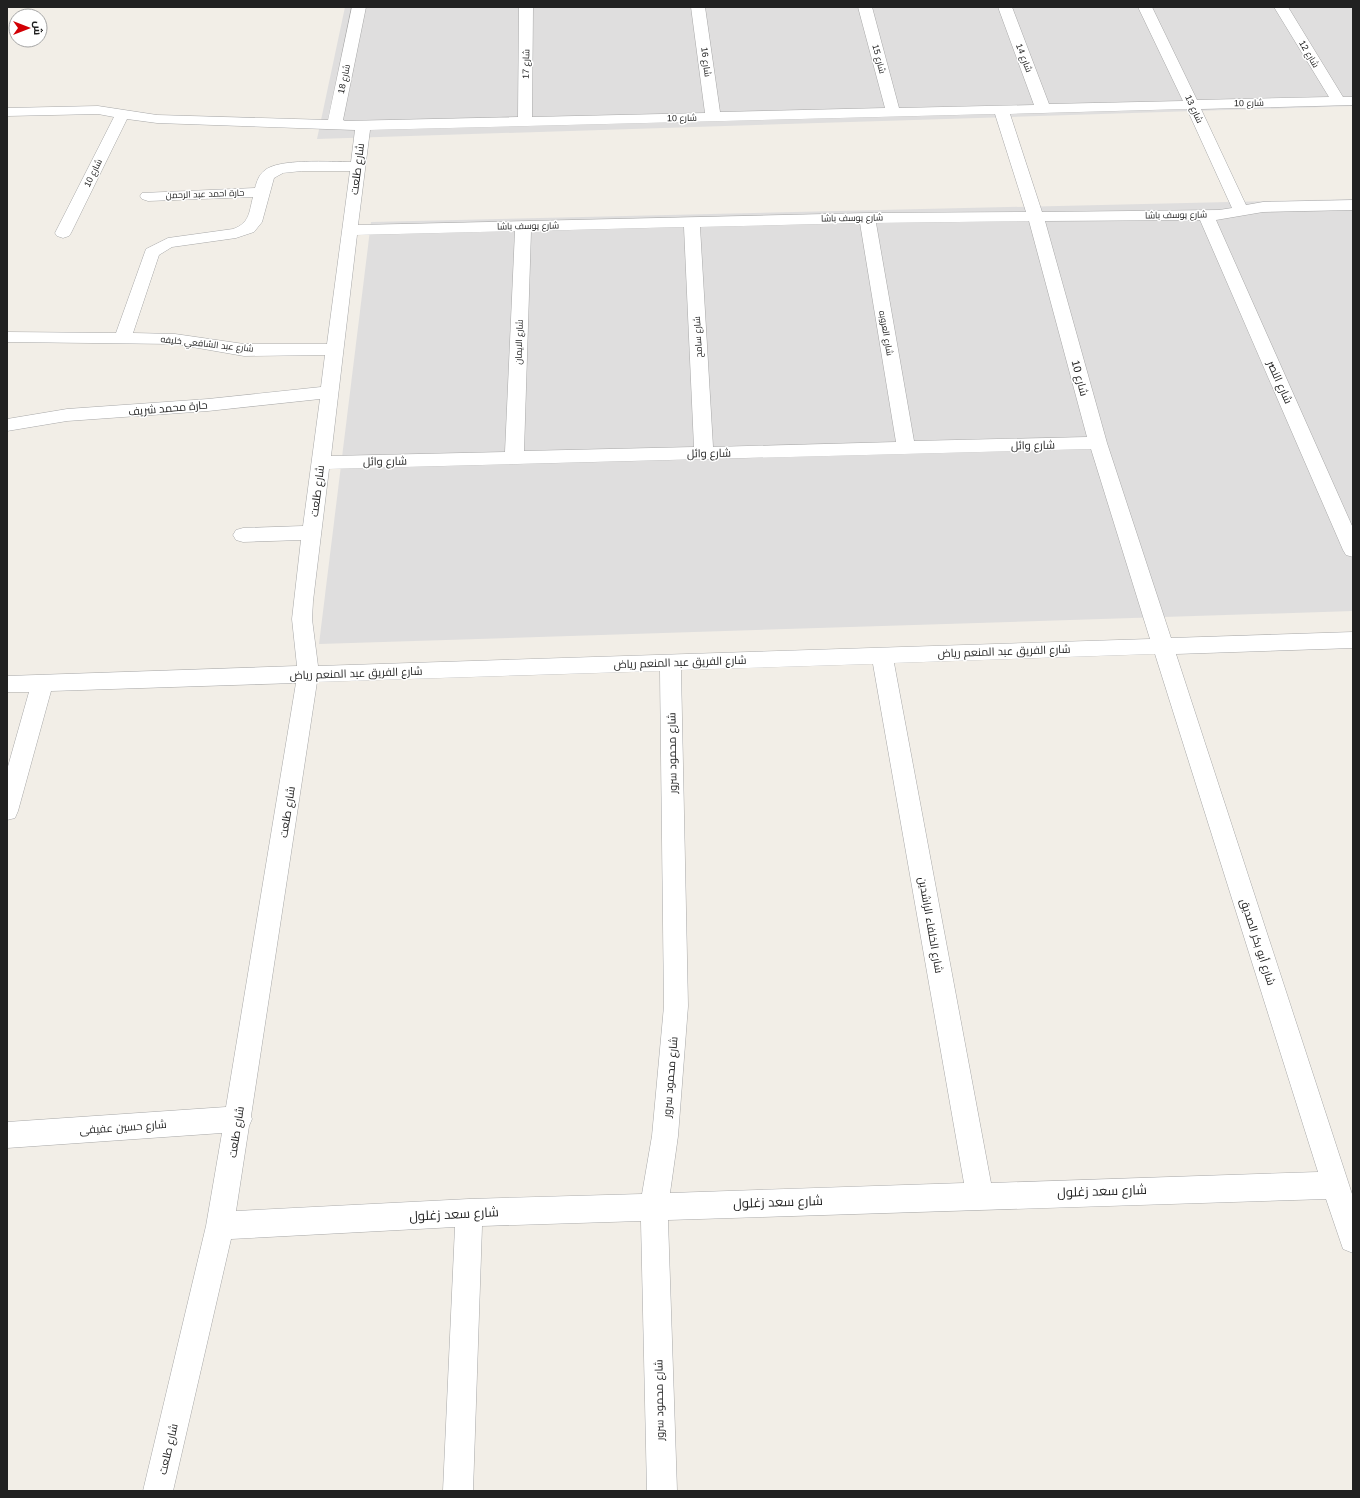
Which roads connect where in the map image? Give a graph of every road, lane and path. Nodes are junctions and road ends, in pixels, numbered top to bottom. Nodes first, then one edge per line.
1 (359, 7) edge
2 (526, 7) edge
3 (698, 7) edge
4 (866, 7) edge
5 (1005, 7) edge
6 (1145, 7) edge
7 (1281, 7) edge
8 (1338, 101) junction
9 (1353, 101) edge
10 (1192, 105) junction
11 (1044, 108) junction
12 (1001, 110) junction
13 (893, 111) junction
14 (7, 112) edge
15 (123, 113) junction
16 (713, 117) junction
17 (525, 122) junction
18 (338, 125) junction
19 (363, 126) junction
20 (358, 167) junction
21 (262, 192) junction
22 (148, 196) dead end
23 (1353, 205) edge
24 (1241, 211) junction
25 (1206, 215) junction
26 (1036, 217) junction
27 (867, 218) junction
28 (692, 222) junction
29 (523, 226) junction
30 (350, 230) junction
31 (64, 233) dead end
32 (7, 337) edge
33 (122, 339) junction
34 (335, 349) junction
35 (329, 392) junction
36 (7, 425) edge
37 (1098, 443) junction
38 (906, 448) junction
39 (704, 453) junction
40 (514, 458) junction
41 (320, 463) junction
42 (312, 532) junction
43 (243, 535) dead end
44 (1353, 550) edge
45 (1353, 640) edge
46 (1164, 646) junction
47 (882, 655) junction
48 (670, 662) junction
49 (308, 674) junction
50 (42, 683) junction
51 (7, 684) edge
52 (7, 811) edge
53 (239, 1119) junction
54 (7, 1135) edge
55 (1335, 1184) junction
56 (980, 1195) junction
57 (654, 1206) junction
58 (469, 1213) junction
59 (220, 1226) junction
60 (1353, 1239) edge
61 (158, 1491) edge
62 (458, 1491) edge
63 (662, 1491) edge

1 - 18 street, شارع 18
2 - 17 street, شارع 17
3 - 16 street, شارع 16
4 - 13 street, شارع 15
5 - 11 street, شارع 14
6 - 10 street, شارع 13
7 - 8 street, شارع 12
8 - 9 street, شارع 10
8 - 10 street, شارع 10
10 - 11 street, شارع 10
10 - 24 street, شارع 13
11 - 12 street, شارع 10
12 - 13 street, شارع 10
12 - 26 street, شارع 10
13 - 16 street, شارع 10
14 - 15 street
15 - 18 street
15 - 31 street, شارع 10
16 - 17 street, شارع 10
17 - 19 street, شارع 10
18 - 19 street
19 - 20 street, شارع طلعت
20 - 21 street
20 - 30 street, شارع طلعت
21 - 22 street, حارة احمد عبد الرحمن
21 - 33 street
23 - 24 street, شارع يوسف باشا
24 - 25 street, شارع يوسف باشا
25 - 26 street, شارع يوسف باشا
25 - 44 street, شارع النصر
26 - 27 street, شارع يوسف باشا
26 - 37 street, شارع 10
27 - 28 street, شارع يوسف باشا
27 - 38 street, شارع العروبه
28 - 29 street, شارع يوسف باشا
28 - 39 street, شارع سامح
29 - 30 street, شارع يوسف باشا
29 - 40 street, شارع الايمان
30 - 34 street, شارع طلعت
32 - 33 street, شارع عبد الشافعي خليفه
33 - 34 street, شارع عبد الشافعي خليفه
34 - 35 street, شارع طلعت
35 - 36 street, حارة محمد شريف
35 - 41 street, شارع طلعت
37 - 38 street, شارع وائل
37 - 46 street, شارع 10
38 - 39 street, شارع وائل
39 - 40 street, شارع وائل
40 - 41 street, شارع وائل
41 - 42 street, شارع طلعت
42 - 43 street
42 - 49 street, شارع طلعت
45 - 46 street, شارع الفريق عبد المنعم رياض
46 - 47 street, شارع الفريق عبد المنعم رياض
46 - 55 street, شارع أبو بكر الصديق
47 - 48 street, شارع الفريق عبد المنعم رياض
47 - 56 street, شارع الخلفاء الراشدين
48 - 49 street, شارع الفريق عبد المنعم رياض
48 - 57 street, شارع محمود سرور
49 - 50 street, شارع الفريق عبد المنعم رياض
49 - 53 street, شارع طلعت
50 - 51 street, شارع الفريق عبد المنعم رياض
50 - 52 street
53 - 54 street, شارع حسين عفيفى
53 - 59 street, شارع طلعت
55 - 56 street, شارع سعد زغلول
55 - 60 street, شارع أبو بكر الصديق
56 - 57 street, شارع سعد زغلول
57 - 58 street, شارع سعد زغلول
57 - 63 street, شارع محمود سرور
58 - 59 street, شارع سعد زغلول
58 - 62 street
59 - 61 street, شارع طلعت

